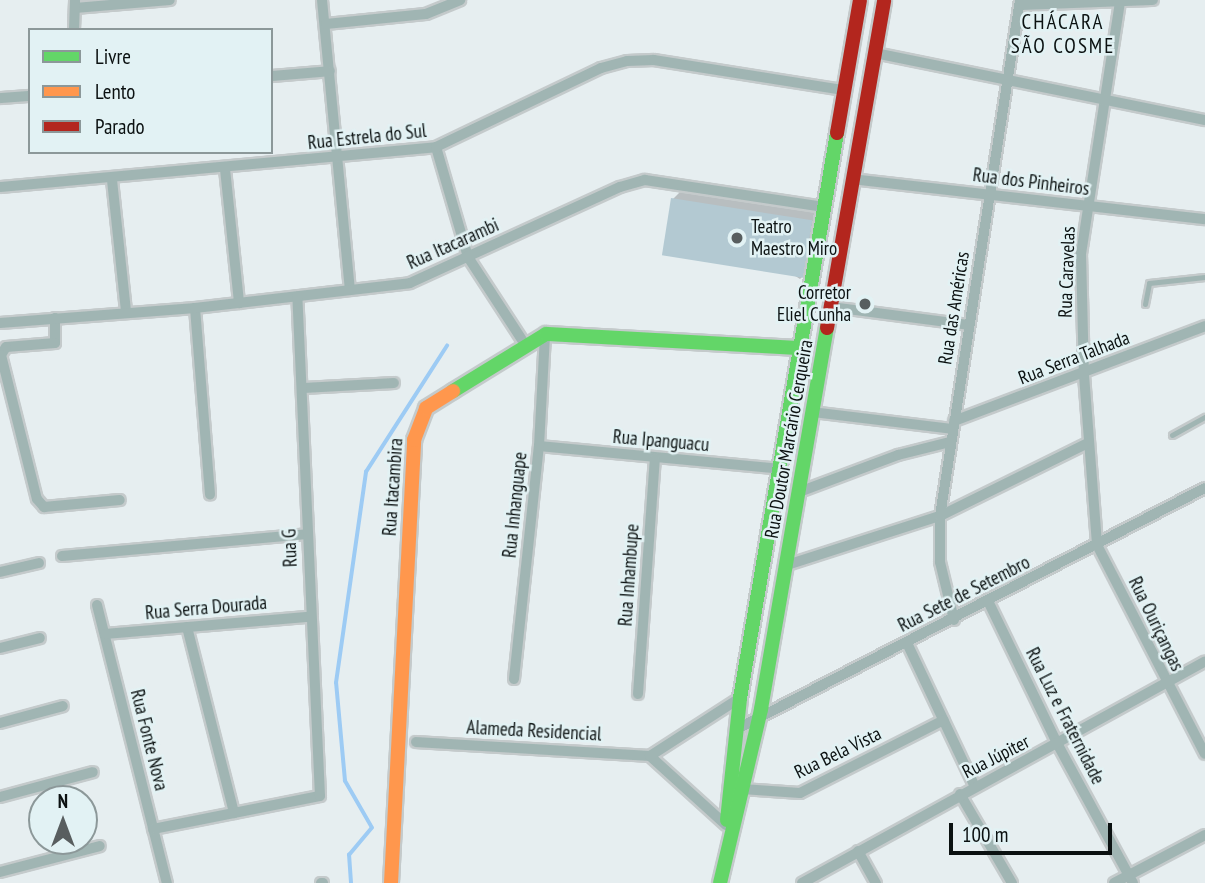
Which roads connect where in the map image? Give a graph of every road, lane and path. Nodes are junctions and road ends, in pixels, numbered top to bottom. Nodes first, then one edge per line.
1 (170, 0) edge
2 (322, 0) edge
3 (460, 0) edge
4 (860, 0) edge
5 (884, 0) edge
6 (1153, 0) edge
7 (1120, 2) junction
8 (449, 3) edge
9 (1020, 3) edge
10 (75, 4) edge
11 (326, 24) junction
12 (74, 28) edge
13 (875, 53) junction
14 (330, 71) junction
15 (273, 76) edge
16 (1007, 79) junction
17 (844, 90) junction
18 (28, 96) edge
19 (0, 98) edge
20 (1106, 100) junction
21 (1205, 120) edge
22 (436, 147) junction
23 (340, 158) junction
24 (225, 169) junction
25 (852, 179) junction
26 (112, 180) junction
27 (0, 187) edge
28 (990, 194) junction
29 (824, 207) junction
30 (1089, 207) junction
31 (1205, 219) edge
32 (468, 257) junction
33 (1205, 277) edge
34 (810, 288) junction
35 (350, 289) junction
36 (834, 292) junction
37 (297, 297) junction
38 (239, 303) junction
39 (1145, 304) dead end
40 (832, 307) junction
41 (195, 308) junction
42 (126, 311) junction
43 (55, 318) junction
44 (805, 319) junction
45 (0, 323) edge
46 (968, 325) junction
47 (828, 326) junction
48 (1205, 326) edge
49 (545, 334) junction
50 (526, 346) junction
51 (800, 348) junction
52 (1084, 375) junction
53 (394, 383) dead end
54 (304, 388) junction
55 (812, 412) junction
56 (1205, 417) edge
57 (954, 425) junction
58 (1172, 435) dead end
59 (950, 442) junction
60 (1088, 443) junction
61 (539, 446) junction
62 (655, 459) junction
63 (781, 469) junction
64 (1205, 488) edge
65 (799, 492) junction
66 (210, 494) dead end
67 (120, 500) dead end
68 (940, 516) junction
69 (307, 534) junction
70 (1097, 545) junction
71 (62, 556) dead end
72 (39, 563) dead end
73 (787, 565) junction
74 (0, 572) edge
75 (988, 601) junction
76 (97, 605) dead end
77 (309, 617) junction
78 (954, 620) junction
79 (187, 627) junction
80 (105, 634) junction
81 (40, 638) dead end
82 (907, 643) junction
83 (0, 648) edge
84 (1205, 661) edge
85 (514, 679) dead end
86 (1166, 683) junction
87 (638, 694) dead end
88 (740, 698) junction
89 (63, 706) dead end
90 (944, 720) junction
91 (758, 722) junction
92 (0, 723) edge
93 (737, 729) junction
94 (416, 742) dead end
95 (1058, 745) junction
96 (1205, 754) edge
97 (650, 756) junction
98 (93, 772) dead end
99 (975, 787) junction
100 (742, 789) junction
101 (960, 794) junction
102 (0, 797) edge
103 (234, 813) junction
104 (726, 825) junction
105 (153, 828) junction
106 (1205, 835) edge
107 (100, 846) dead end
108 (858, 851) junction
109 (0, 872) edge
110 (1131, 879) edge
111 (167, 883) edge
112 (391, 883) edge
113 (712, 883) edge
114 (720, 883) edge
115 (802, 883) edge
116 (876, 883) edge
117 (1012, 883) edge
118 (1114, 883) edge

1 - 10 street
2 - 11 street
3 - 8 street
4 - 17 street, Rua Doutor Marcário Cerqueira
5 - 13 street, Rua Doutor Marcário Cerqueira
6 - 7 street
7 - 9 street
7 - 20 street, Rua Caravelas
8 - 11 street
9 - 16 street, Rua das Américas
10 - 12 street
11 - 14 street
13 - 16 street
13 - 25 street, Rua Doutor Marcário Cerqueira
14 - 15 street
14 - 23 street
16 - 20 street
16 - 28 street, Rua das Américas
17 - 22 street, Rua Estrela do Sul
17 - 29 street, Rua Doutor Marcário Cerqueira
18 - 19 street
20 - 21 street
20 - 30 street, Rua Caravelas
22 - 23 street, Rua Estrela do Sul
22 - 32 street
23 - 24 street, Rua Estrela do Sul
23 - 35 street
24 - 26 street, Rua Estrela do Sul
24 - 38 street
25 - 28 street, Rua dos Pinheiros
25 - 36 street, Rua Doutor Marcário Cerqueira
26 - 27 street, Rua Estrela do Sul
26 - 42 street
28 - 30 street, Rua dos Pinheiros
28 - 46 street, Rua das Américas
29 - 32 street, Rua Itacarambi
29 - 34 street, Rua Doutor Marcário Cerqueira
30 - 31 street, Rua dos Pinheiros
30 - 52 street, Rua Caravelas
32 - 35 street, Rua Itacarambi
32 - 50 street
33 - 39 lane
34 - 36 street
34 - 44 street, Rua Doutor Marcário Cerqueira
35 - 37 street, Rua Itacarambi
36 - 40 street, Rua Doutor Marcário Cerqueira
37 - 38 street, Rua Itacarambi
37 - 54 street, Rua G
38 - 41 street, Rua Itacarambi
40 - 46 street
40 - 47 street, Rua Doutor Marcário Cerqueira
41 - 42 street, Rua Itacarambi
41 - 66 street
42 - 43 street, Rua Itacarambi
43 - 45 street, Rua Itacarambi
43 - 67 street
44 - 47 street
44 - 51 street, Rua Doutor Marcário Cerqueira
46 - 57 street, Rua das Américas
47 - 55 street, Rua Doutor Marcário Cerqueira
48 - 52 street, Rua Serra Talhada
49 - 50 street, Rua Itacambira
49 - 51 street
49 - 61 street, Rua Inhanguape
50 - 112 street, Rua Itacambira
51 - 63 street, Rua Doutor Marcário Cerqueira
52 - 57 street, Rua Serra Talhada
52 - 60 street, Rua Caravelas
53 - 54 street
54 - 69 street, Rua G
55 - 57 street
55 - 65 street, Rua Doutor Marcário Cerqueira
56 - 58 lane
57 - 59 street, Rua das Américas
59 - 65 street
59 - 68 street, Rua das Américas
60 - 68 street
60 - 70 street, Rua Caravelas
61 - 62 street, Rua Ipanguacu
61 - 85 street, Rua Inhanguape
62 - 63 street, Rua Ipanguacu
62 - 87 street, Rua Inhambupe
63 - 88 street, Rua Doutor Marcário Cerqueira
64 - 70 street, Rua Sete de Setembro
65 - 73 street, Rua Doutor Marcário Cerqueira
68 - 73 street
68 - 78 street, Rua das Américas
69 - 71 street
69 - 77 street, Rua G
70 - 75 street, Rua Sete de Setembro
70 - 86 street, Rua Ouriçangas
72 - 74 street
73 - 91 street, Rua Doutor Marcário Cerqueira
75 - 78 street, Rua Sete de Setembro
75 - 95 street, Rua Luz e Fraternidade
76 - 80 street, Rua Fonte Nova
77 - 79 street, Rua Serra Dourada
77 - 103 street, Rua G
78 - 82 street, Rua Sete de Setembro
79 - 80 street, Rua Serra Dourada
79 - 103 street
80 - 105 street, Rua Fonte Nova
81 - 83 street
82 - 90 street
82 - 91 street, Rua Sete de Setembro
84 - 86 street, Rua Júpiter
86 - 95 street, Rua Júpiter
86 - 96 street, Rua Ouriçangas
88 - 93 street, Rua Doutor Marcário Cerqueira
88 - 97 street
89 - 92 street
90 - 99 street
90 - 100 street, Rua Bela Vista
91 - 93 street, Rua Sete de Setembro
91 - 100 street, Rua Doutor Marcário Cerqueira
93 - 104 street, Rua Doutor Marcário Cerqueira
94 - 97 street, Alameda Residencial
95 - 99 street, Rua Júpiter
95 - 110 street, Rua Luz e Fraternidade
97 - 104 street
98 - 102 street
99 - 101 street, Rua Júpiter
100 - 114 street, Rua Doutor Marcário Cerqueira
101 - 108 street, Rua Júpiter
101 - 117 street
103 - 105 street
104 - 113 street, Rua Doutor Marcário Cerqueira
105 - 111 street, Rua Fonte Nova
106 - 110 street
107 - 109 street
108 - 115 street, Rua Júpiter
108 - 116 street
110 - 118 street

